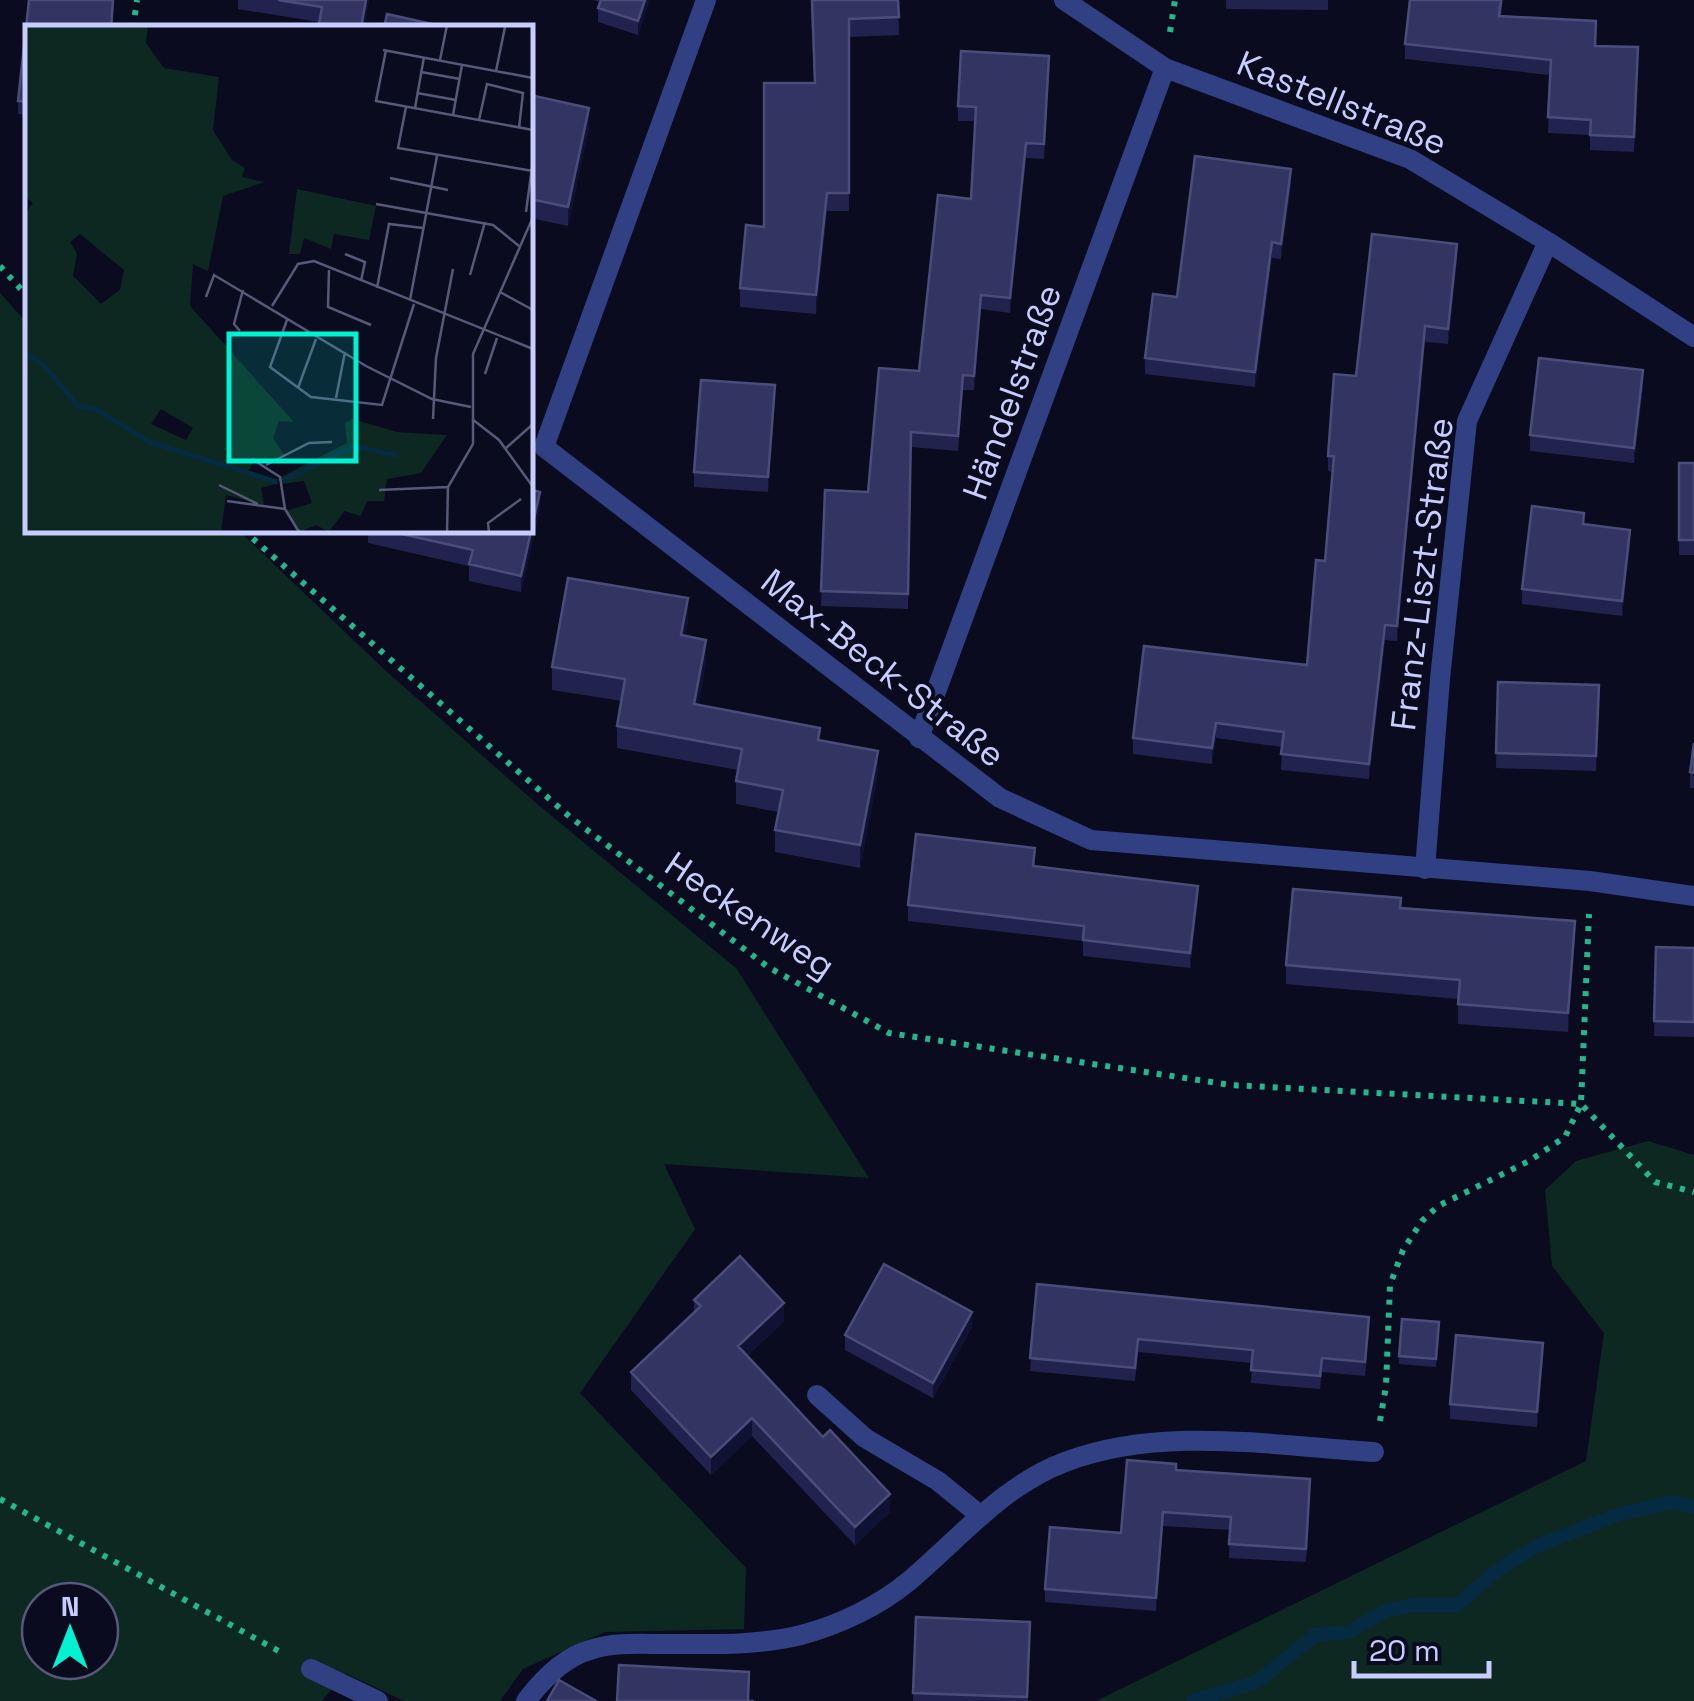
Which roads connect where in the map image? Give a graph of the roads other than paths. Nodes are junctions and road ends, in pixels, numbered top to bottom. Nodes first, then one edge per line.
1 (706, 0) edge
2 (1064, 0) edge
3 (1166, 68) junction
4 (1548, 242) junction
5 (1694, 337) edge
6 (919, 738) junction
7 (1425, 870) junction
8 (1694, 896) edge
9 (817, 1395) dead end
10 (1374, 1452) dead end
11 (981, 1516) junction
12 (311, 1670) road end
13 (378, 1701) edge
14 (526, 1701) edge

1 - 6 street, Max-Beck-Straße
2 - 3 street, Kastellstraße
3 - 4 street, Kastellstraße
3 - 6 street, Händelstraße
4 - 5 street, Kastellstraße
4 - 7 street, Franz-Liszt-Straße
6 - 7 street, Max-Beck-Straße
7 - 8 street, Max-Beck-Straße
9 - 11 street
10 - 11 street
11 - 14 street
12 - 13 street

